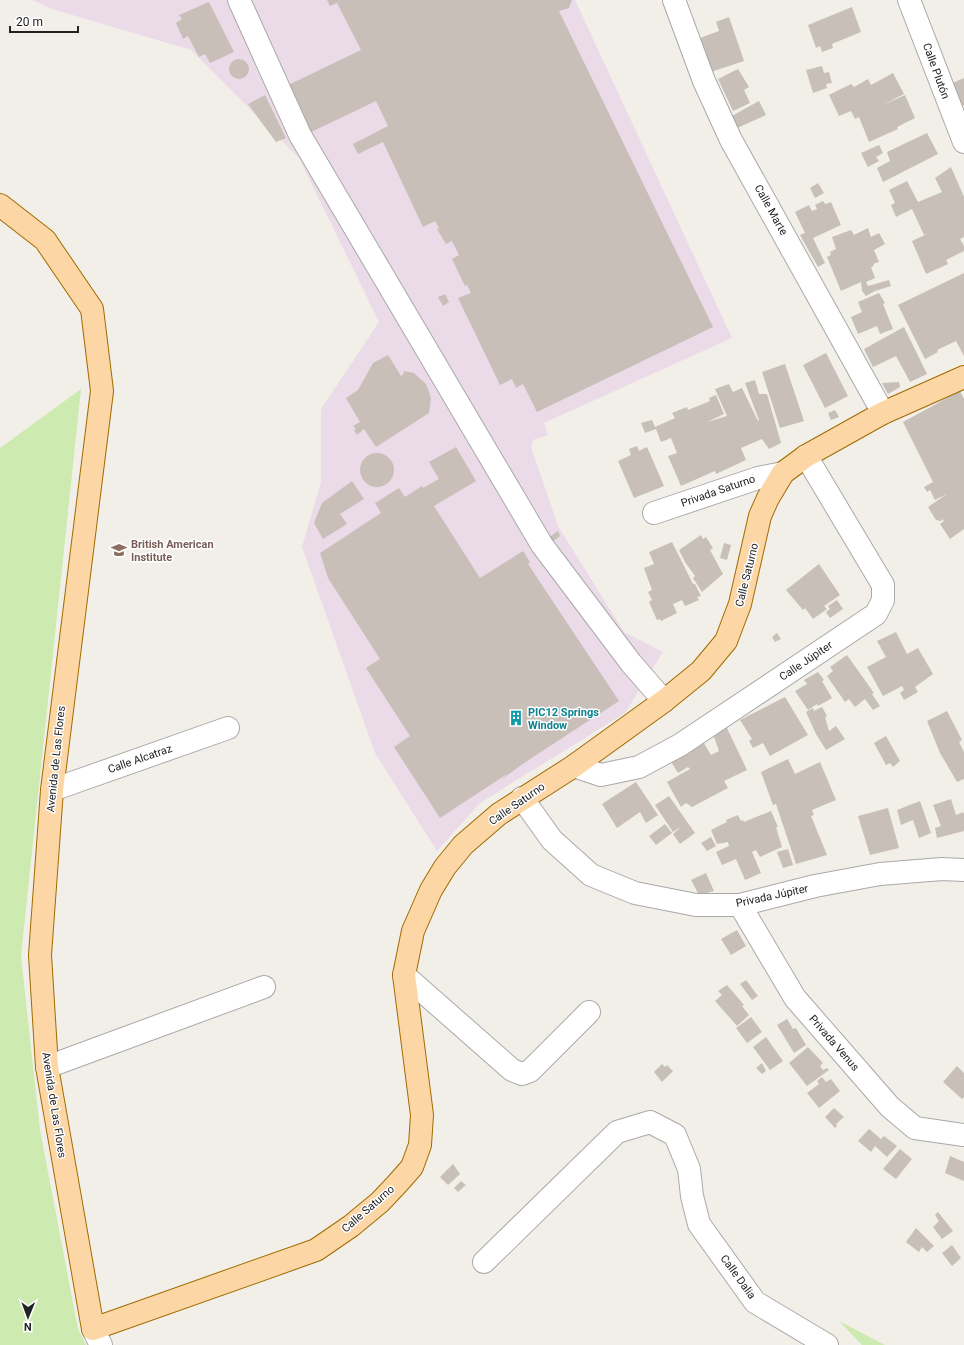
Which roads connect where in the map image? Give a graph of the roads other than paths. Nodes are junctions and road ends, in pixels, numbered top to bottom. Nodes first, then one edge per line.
1 (239, 0) edge
2 (674, 0) edge
3 (909, 0) edge
4 (964, 142) edge
5 (0, 205) edge
6 (964, 377) edge
7 (883, 413) junction
8 (806, 456) junction
9 (783, 473) junction
10 (654, 513) dead end
11 (664, 701) junction
12 (228, 728) dead end
13 (574, 766) junction
14 (52, 790) junction
15 (522, 798) junction
16 (964, 870) edge
17 (740, 905) junction
18 (404, 975) junction
19 (264, 986) dead end
20 (589, 1012) dead end
21 (47, 1067) junction
22 (964, 1135) edge
23 (484, 1262) dead end
24 (97, 1337) edge
25 (827, 1345) edge

1 - 11 street
2 - 7 street, Calle Marte
3 - 4 street, Calle Plutón
5 - 14 main road, Avenida de Las Flores
6 - 7 main road, Calle Saturno
7 - 8 main road, Calle Saturno
8 - 9 main road, Calle Saturno
8 - 13 street, Calle Júpiter
9 - 10 street, Privada Saturno
9 - 11 main road, Calle Saturno
11 - 13 main road, Calle Saturno
12 - 14 street, Calle Alcatraz
13 - 15 main road, Calle Saturno
14 - 21 main road, Avenida de Las Flores
15 - 17 street, Privada Júpiter
15 - 18 main road, Calle Saturno
16 - 17 street, Privada Júpiter
17 - 22 street, Privada Venus
18 - 20 street
18 - 24 main road, Calle Saturno
19 - 21 street
21 - 24 main road, Avenida de Las Flores
23 - 25 street, Calle Dalia

